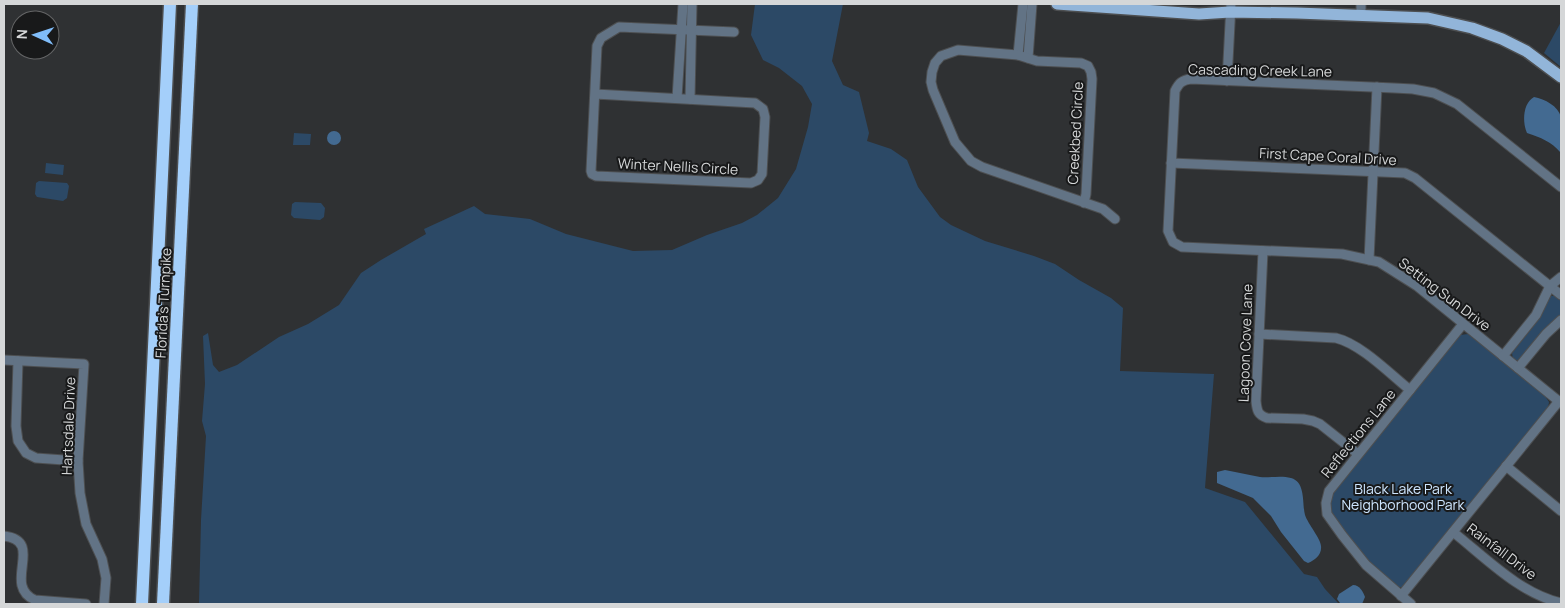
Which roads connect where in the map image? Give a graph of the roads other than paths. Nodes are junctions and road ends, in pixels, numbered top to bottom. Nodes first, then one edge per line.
1 (170, 4) edge
2 (192, 4) edge
3 (1022, 4) edge
4 (1032, 4) edge
5 (1057, 4) edge
6 (688, 7) edge
7 (1230, 8) edge
8 (1361, 9) edge
9 (681, 29) junction
10 (692, 30) junction
11 (734, 32) dead end
12 (1018, 55) junction
13 (1028, 58) junction
14 (1561, 77) edge
15 (1227, 81) junction
16 (1377, 87) junction
17 (595, 94) junction
18 (677, 98) junction
19 (690, 99) junction
20 (1171, 163) junction
21 (1373, 172) junction
22 (1561, 187) edge
23 (1084, 203) junction
24 (1115, 219) dead end
25 (1263, 250) junction
26 (1369, 260) junction
27 (1561, 277) edge
28 (1550, 286) junction
29 (1561, 295) edge
30 (1561, 320) edge
31 (1463, 324) junction
32 (1259, 334) junction
33 (1503, 356) junction
34 (4, 360) edge
35 (18, 361) junction
36 (1518, 368) junction
37 (1410, 390) junction
38 (1560, 402) edge
39 (1358, 454) junction
40 (78, 461) junction
41 (1506, 466) junction
42 (1561, 511) edge
43 (1453, 532) junction
44 (4, 536) edge
45 (1401, 596) junction
46 (1561, 603) edge
47 (86, 604) edge
48 (104, 604) edge
49 (142, 604) edge
50 (163, 604) edge
51 (1411, 604) edge

1 - 49 highway, Florida's Turnpike
2 - 50 highway, Florida's Turnpike
3 - 12 street
4 - 13 street
5 - 7 main road
6 - 9 street
6 - 10 street
7 - 8 main road
7 - 15 street
8 - 14 main road
9 - 10 street
9 - 17 street
9 - 18 street
10 - 11 street
10 - 19 street
12 - 13 street, Creekbed Circle
12 - 23 street, Creekbed Circle
13 - 23 street, Creekbed Circle
15 - 16 street, Cascading Creek Lane
15 - 20 street, Cascading Creek Lane
16 - 21 street
16 - 22 street, Cascading Creek Lane
17 - 18 street, Winter Nellis Circle
17 - 19 street, Winter Nellis Circle
18 - 19 street, Winter Nellis Circle
20 - 21 street, First Cape Coral Drive
20 - 25 street, Cascading Creek Lane
21 - 26 street
21 - 28 street, First Cape Coral Drive
23 - 24 street, Creekbed Circle
25 - 26 street, Setting Sun Drive
25 - 32 street, Lagoon Cove Lane
26 - 31 street, Setting Sun Drive
27 - 28 street
28 - 29 street, First Cape Coral Drive
28 - 33 street
30 - 36 street
31 - 33 street, Setting Sun Drive
31 - 37 street, Reflections Lane
32 - 37 street
32 - 39 street, Lagoon Cove Lane
33 - 36 street, Setting Sun Drive
34 - 35 street
35 - 40 street
35 - 40 street, Hartsdale Drive
36 - 38 street, Setting Sun Drive
37 - 39 street, Reflections Lane
38 - 41 street
39 - 45 street, Reflections Lane
40 - 48 street, Hartsdale Drive
41 - 42 street
41 - 43 street
43 - 45 street
43 - 46 street, Rainfall Drive
44 - 47 street
45 - 51 street, Reflections Lane

